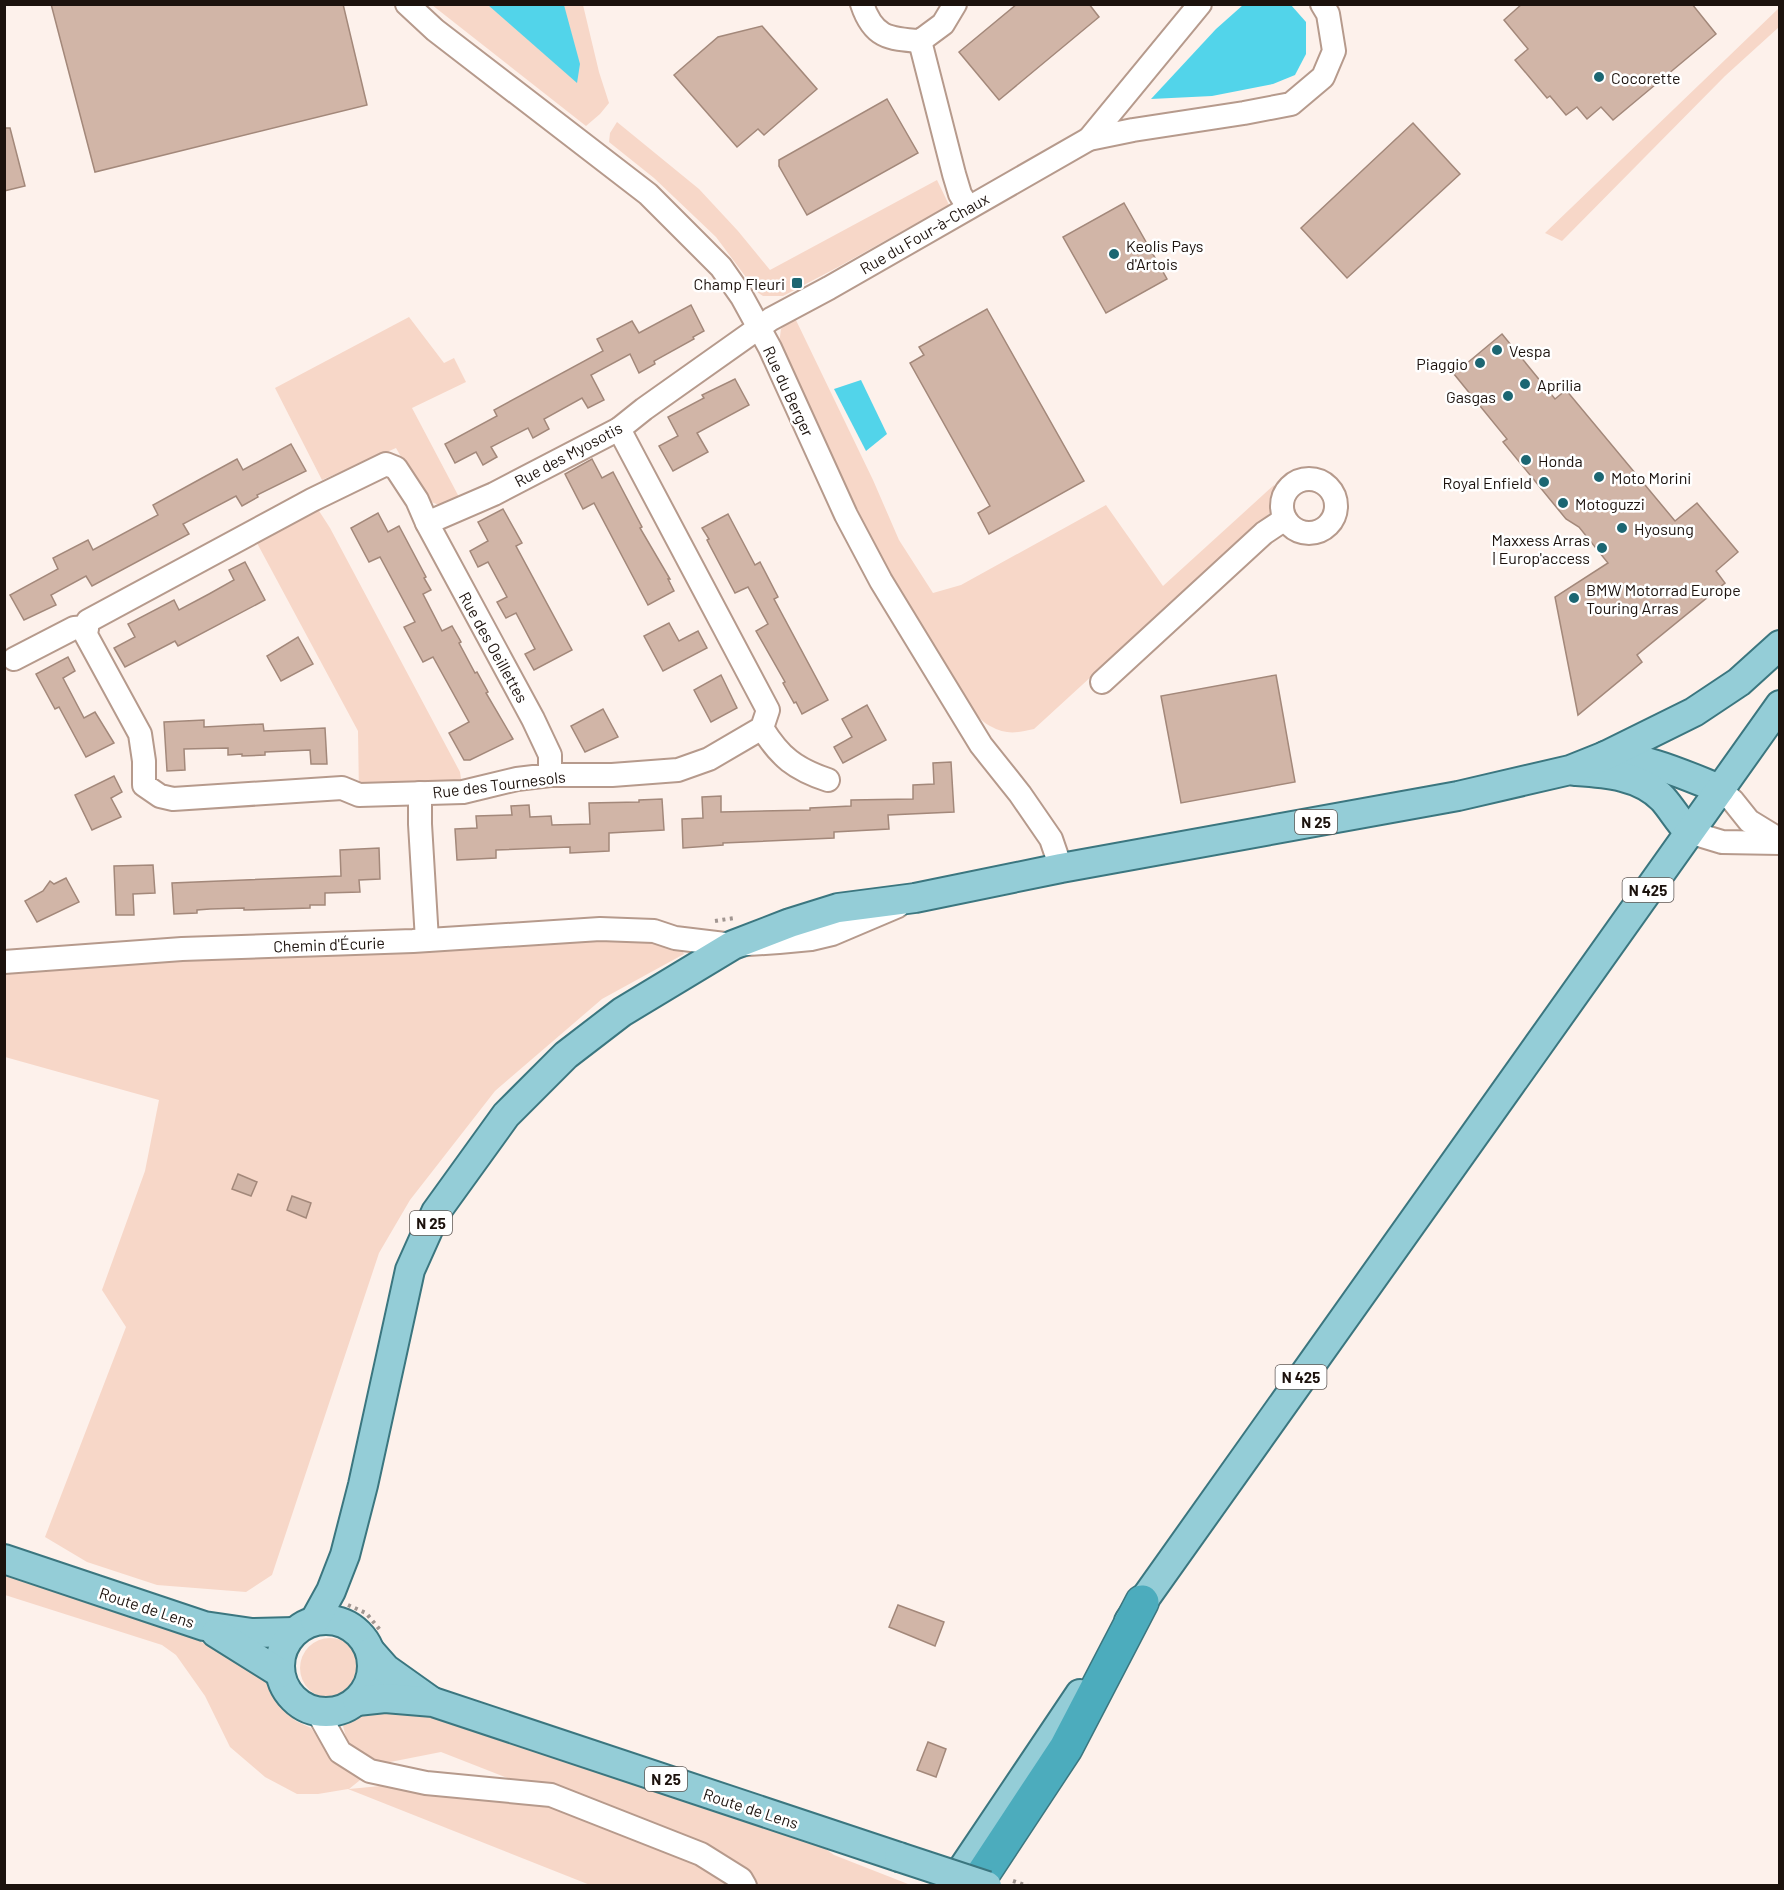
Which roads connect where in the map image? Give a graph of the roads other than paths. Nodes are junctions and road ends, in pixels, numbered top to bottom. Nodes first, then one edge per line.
1 (407, 4) edge
2 (862, 4) edge
3 (955, 4) edge
4 (1200, 4) edge
5 (1322, 4) edge
6 (920, 41) junction
7 (1089, 139) junction
8 (968, 207) junction
9 (760, 329) junction
10 (620, 429) junction
11 (1285, 519) dead end
12 (427, 523) junction
13 (88, 624) junction
14 (1779, 645) edge
15 (14, 659) dead end
16 (1102, 682) dead end
17 (1779, 705) edge
18 (762, 728) junction
19 (1605, 756) junction
20 (1570, 770) junction
21 (550, 775) junction
22 (828, 780) dead end
23 (1720, 789) junction
24 (420, 794) junction
25 (1689, 832) junction
26 (1779, 842) edge
27 (1061, 868) junction
28 (664, 935) junction
29 (427, 940) junction
30 (733, 945) junction
31 (4, 962) edge
32 (683, 975) junction
33 (4, 1559) edge
34 (1142, 1602) junction
35 (204, 1626) junction
36 (304, 1626) junction
37 (371, 1652) junction
38 (280, 1673) junction
39 (357, 1701) junction
40 (433, 1702) junction
41 (316, 1711) junction
42 (1000, 1883) edge
43 (745, 1886) edge
44 (928, 1886) edge
45 (951, 1886) edge
46 (975, 1886) edge

1 - 9 street, Rue du Berger
2 - 6 street
3 - 6 street
4 - 7 street, Rue du Four-à-Chaux
5 - 7 street, Rue du Four-à-Chaux
6 - 8 street
7 - 8 street, Rue du Four-à-Chaux
8 - 9 street, Rue du Four-à-Chaux
9 - 10 street, Rue des Myosotis
9 - 27 street, Rue du Berger
10 - 12 street, Rue des Myosotis
10 - 18 street
11 - 16 street
12 - 13 street, Rue des Oeillettes
12 - 21 street, Rue des Oeillettes
13 - 15 street, Rue des Oeillettes
13 - 24 street, Rue des Tournesols
14 - 19 main road, N 25
17 - 23 main road, N 425
18 - 21 street, Rue des Tournesols
18 - 22 street
19 - 20 main road, N 25
19 - 23 main road, N 25
20 - 25 main road, N 25
20 - 27 main road, N 25
21 - 24 street, Rue des Tournesols
23 - 25 main road, N 425
23 - 26 street
24 - 29 street
25 - 26 street
25 - 34 main road, N 425
27 - 30 main road, N 25
28 - 29 street, Chemin d'Écurie
28 - 30 street, Chemin d'Écurie
28 - 32 street
29 - 31 street, Chemin d'Écurie
30 - 32 main road, N 25
32 - 36 main road, N 25
33 - 35 main road, Route de Lens
34 - 44 main road, N 425
34 - 45 main road, N 425
34 - 46 highway
35 - 36 main road, Route de Lens
35 - 38 main road
36 - 37 main road
36 - 38 main road
37 - 39 main road
37 - 40 main road, N 25
38 - 41 main road
39 - 40 main road, N 25
39 - 41 main road
40 - 42 main road, Route de Lens / N 25, bridge
41 - 43 street

